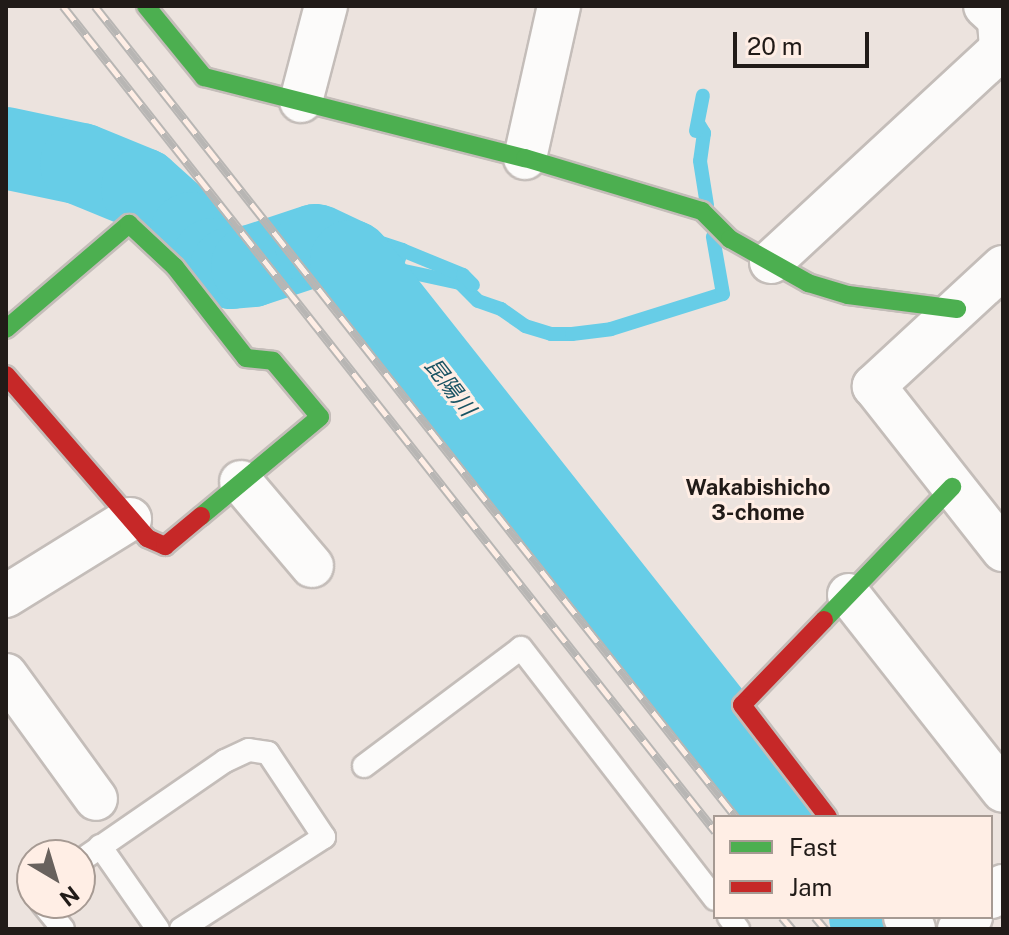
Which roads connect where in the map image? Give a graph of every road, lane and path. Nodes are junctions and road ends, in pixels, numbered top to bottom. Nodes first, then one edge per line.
1 (146, 6) edge
2 (326, 6) edge
3 (559, 6) edge
4 (985, 6) edge
5 (301, 101) junction
6 (525, 158) junction
7 (771, 262) junction
8 (999, 281) edge
9 (957, 309) junction
10 (6, 329) edge
11 (6, 375) edge
12 (241, 482) junction
13 (952, 487) junction
14 (130, 519) junction
15 (1003, 550) edge
16 (312, 566) dead end
17 (849, 595) junction
18 (6, 596) edge
19 (6, 675) edge
20 (364, 766) dead end
21 (1003, 791) edge
22 (96, 799) dead end
23 (826, 815) edge
24 (100, 846) junction
25 (96, 849) edge
26 (713, 896) edge
27 (158, 929) edge
28 (181, 929) edge

1 - 5 street
2 - 5 street
3 - 6 street
4 - 7 street
5 - 6 street
6 - 7 street
7 - 9 street
8 - 9 street
9 - 13 street
10 - 12 street
11 - 14 street
12 - 14 street
12 - 16 street
13 - 15 street
13 - 17 street
14 - 18 street
17 - 21 street
17 - 23 street
19 - 22 street
20 - 26 lane
24 - 25 lane
24 - 27 lane
24 - 28 lane

